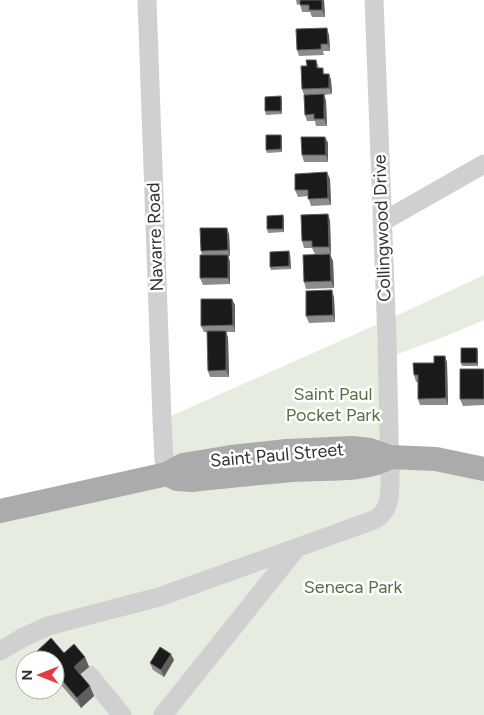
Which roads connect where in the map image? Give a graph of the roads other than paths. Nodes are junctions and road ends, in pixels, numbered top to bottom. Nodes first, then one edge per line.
1 (147, 0) edge
2 (374, 0) edge
3 (484, 164) edge
4 (382, 222) junction
5 (390, 457) junction
6 (484, 469) edge
7 (167, 474) junction
8 (0, 511) edge
9 (295, 550) junction
10 (0, 651) edge
11 (90, 675) dead end
12 (122, 715) edge
13 (163, 715) edge

1 - 7 street, Navarre Road
2 - 4 street, Collingwood Drive
3 - 4 street
4 - 5 street, Collingwood Drive
5 - 6 main road, Saint Paul Street
5 - 7 main road, Saint Paul Street
5 - 9 street, Collingwood Drive
7 - 8 main road, Saint Paul Street
9 - 10 street, Collingwood Drive
9 - 13 street
11 - 12 street

